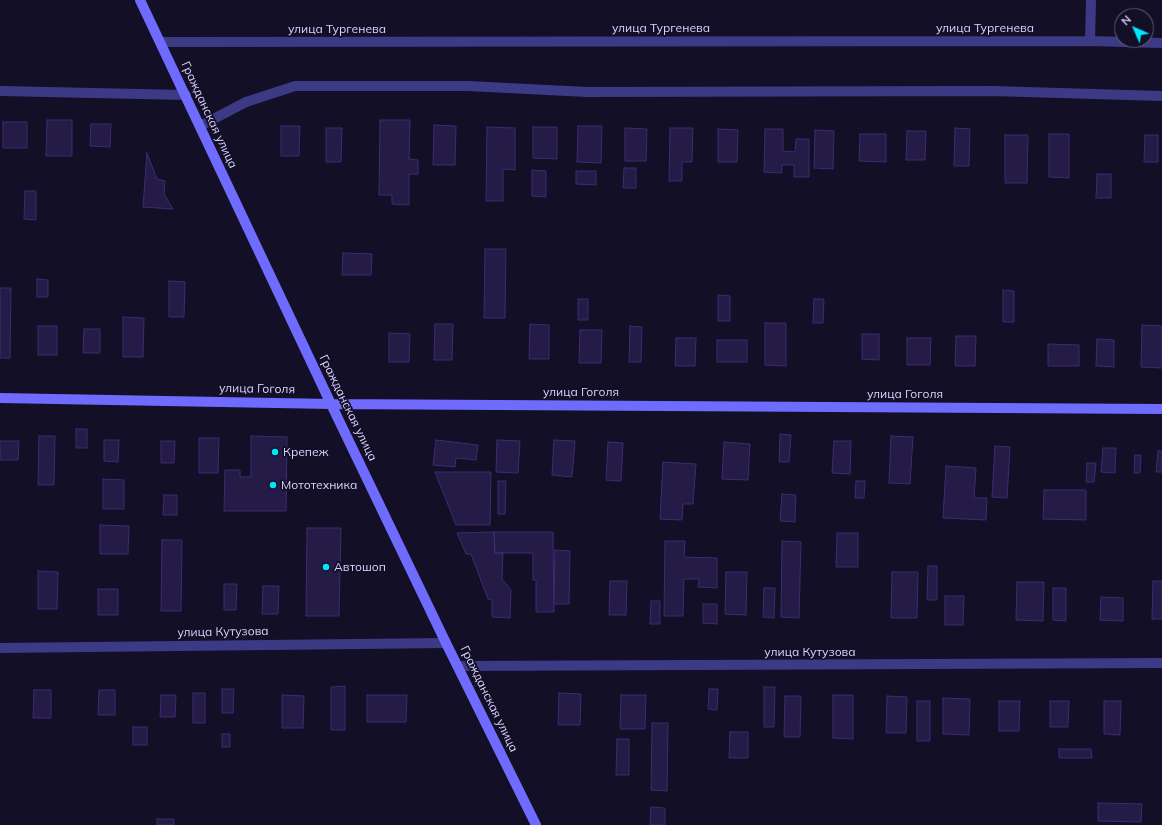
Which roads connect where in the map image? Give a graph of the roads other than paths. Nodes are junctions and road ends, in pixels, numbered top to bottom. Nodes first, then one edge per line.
1 (140, 0) edge
2 (1091, 0) edge
3 (1090, 41) junction
4 (160, 42) junction
5 (1162, 43) edge
6 (0, 91) edge
7 (186, 95) junction
8 (1162, 96) edge
9 (200, 126) junction
10 (0, 398) edge
11 (331, 404) junction
12 (1162, 409) edge
13 (446, 643) junction
14 (0, 648) edge
15 (1162, 663) edge
16 (458, 666) junction
17 (536, 825) edge

1 - 4 main road, Гражданская улица
2 - 3 street
3 - 4 street, улица Тургенева
3 - 5 street, улица Тургенева
4 - 7 main road, Гражданская улица
6 - 7 street
7 - 9 main road, Гражданская улица
8 - 9 street
9 - 11 main road, Гражданская улица
10 - 11 main road, улица Гоголя
11 - 12 main road, улица Гоголя
11 - 13 main road, Гражданская улица
13 - 14 street, улица Кутузова
13 - 16 main road, Гражданская улица
15 - 16 street, улица Кутузова
16 - 17 main road, Гражданская улица

